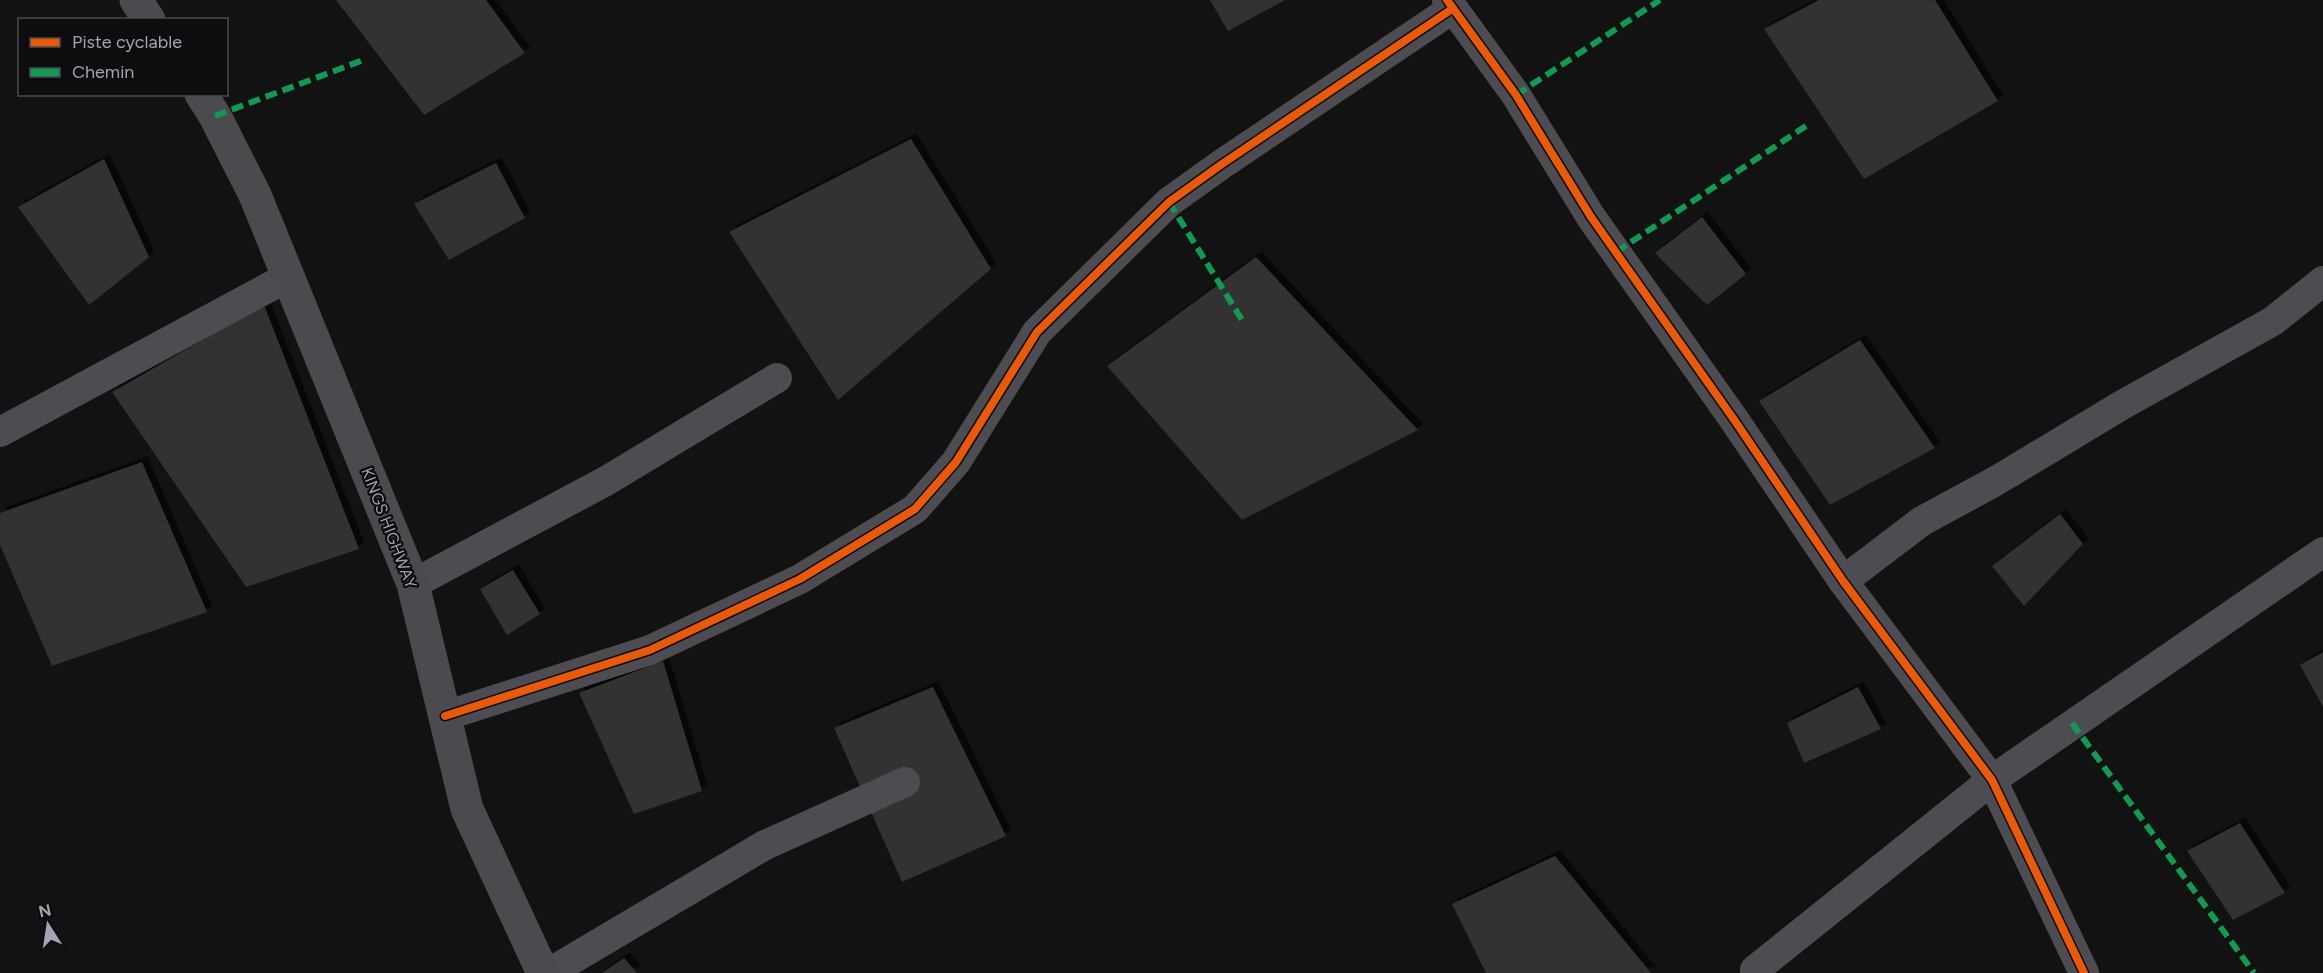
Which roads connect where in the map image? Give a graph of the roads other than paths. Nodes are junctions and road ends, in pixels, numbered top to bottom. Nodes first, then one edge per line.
1 (136, 0) edge
2 (1450, 4) edge
3 (148, 18) edge
4 (202, 96) edge
5 (288, 277) junction
6 (2323, 281) edge
7 (777, 378) dead end
8 (0, 432) edge
9 (2323, 552) edge
10 (1843, 581) junction
11 (413, 584) junction
12 (445, 716) junction
13 (1992, 780) junction
14 (905, 782) dead end
15 (543, 973) edge
16 (549, 973) edge
17 (1755, 973) edge
18 (2084, 973) edge

1 - 3 street
2 - 10 street
2 - 12 street
4 - 5 street, KINGS HIGHWAY
5 - 8 street
5 - 11 street, KINGS HIGHWAY
6 - 10 street
7 - 11 street
9 - 13 street
10 - 13 street
11 - 12 street, KINGS HIGHWAY
12 - 15 street, KINGS HIGHWAY
13 - 17 street
13 - 18 street
14 - 16 street

